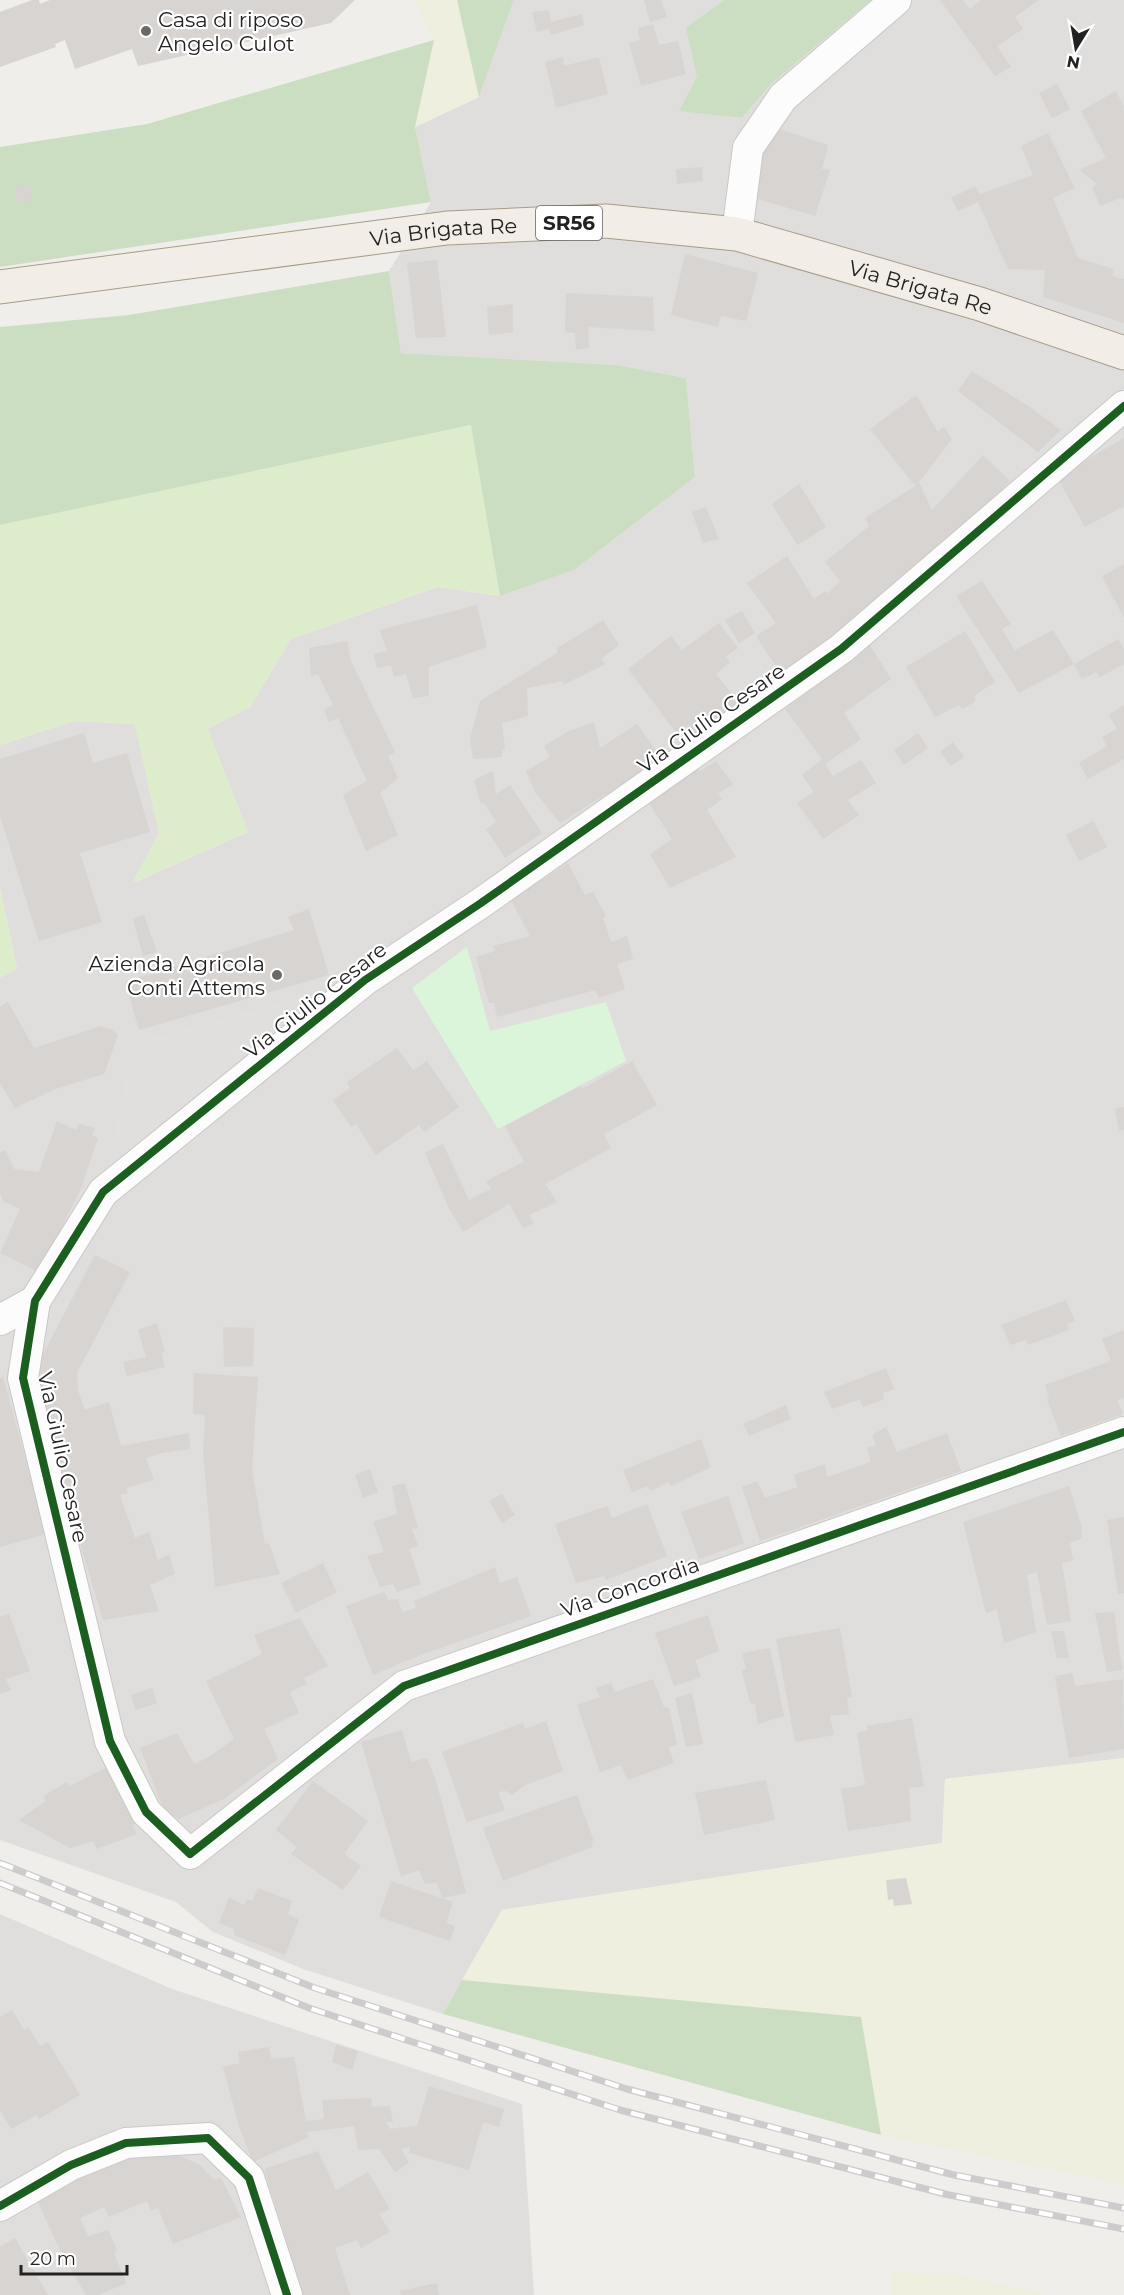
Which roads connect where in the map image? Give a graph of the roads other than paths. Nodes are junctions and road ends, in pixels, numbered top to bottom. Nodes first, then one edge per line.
1 (896, 0) edge
2 (737, 234) junction
3 (0, 287) edge
4 (1124, 353) edge
5 (1124, 406) edge
6 (35, 1301) junction
7 (0, 1320) edge
8 (1124, 1432) edge
9 (190, 1854) joint
10 (0, 2206) edge
11 (287, 2295) edge

1 - 2 street
2 - 3 main road, Via Brigata Re / SR56
2 - 4 main road, Via Brigata Re / SR56
5 - 6 street, Via Giulio Cesare
6 - 7 street
6 - 9 street, Via Giulio Cesare
8 - 9 street, Via Concordia
10 - 11 street

